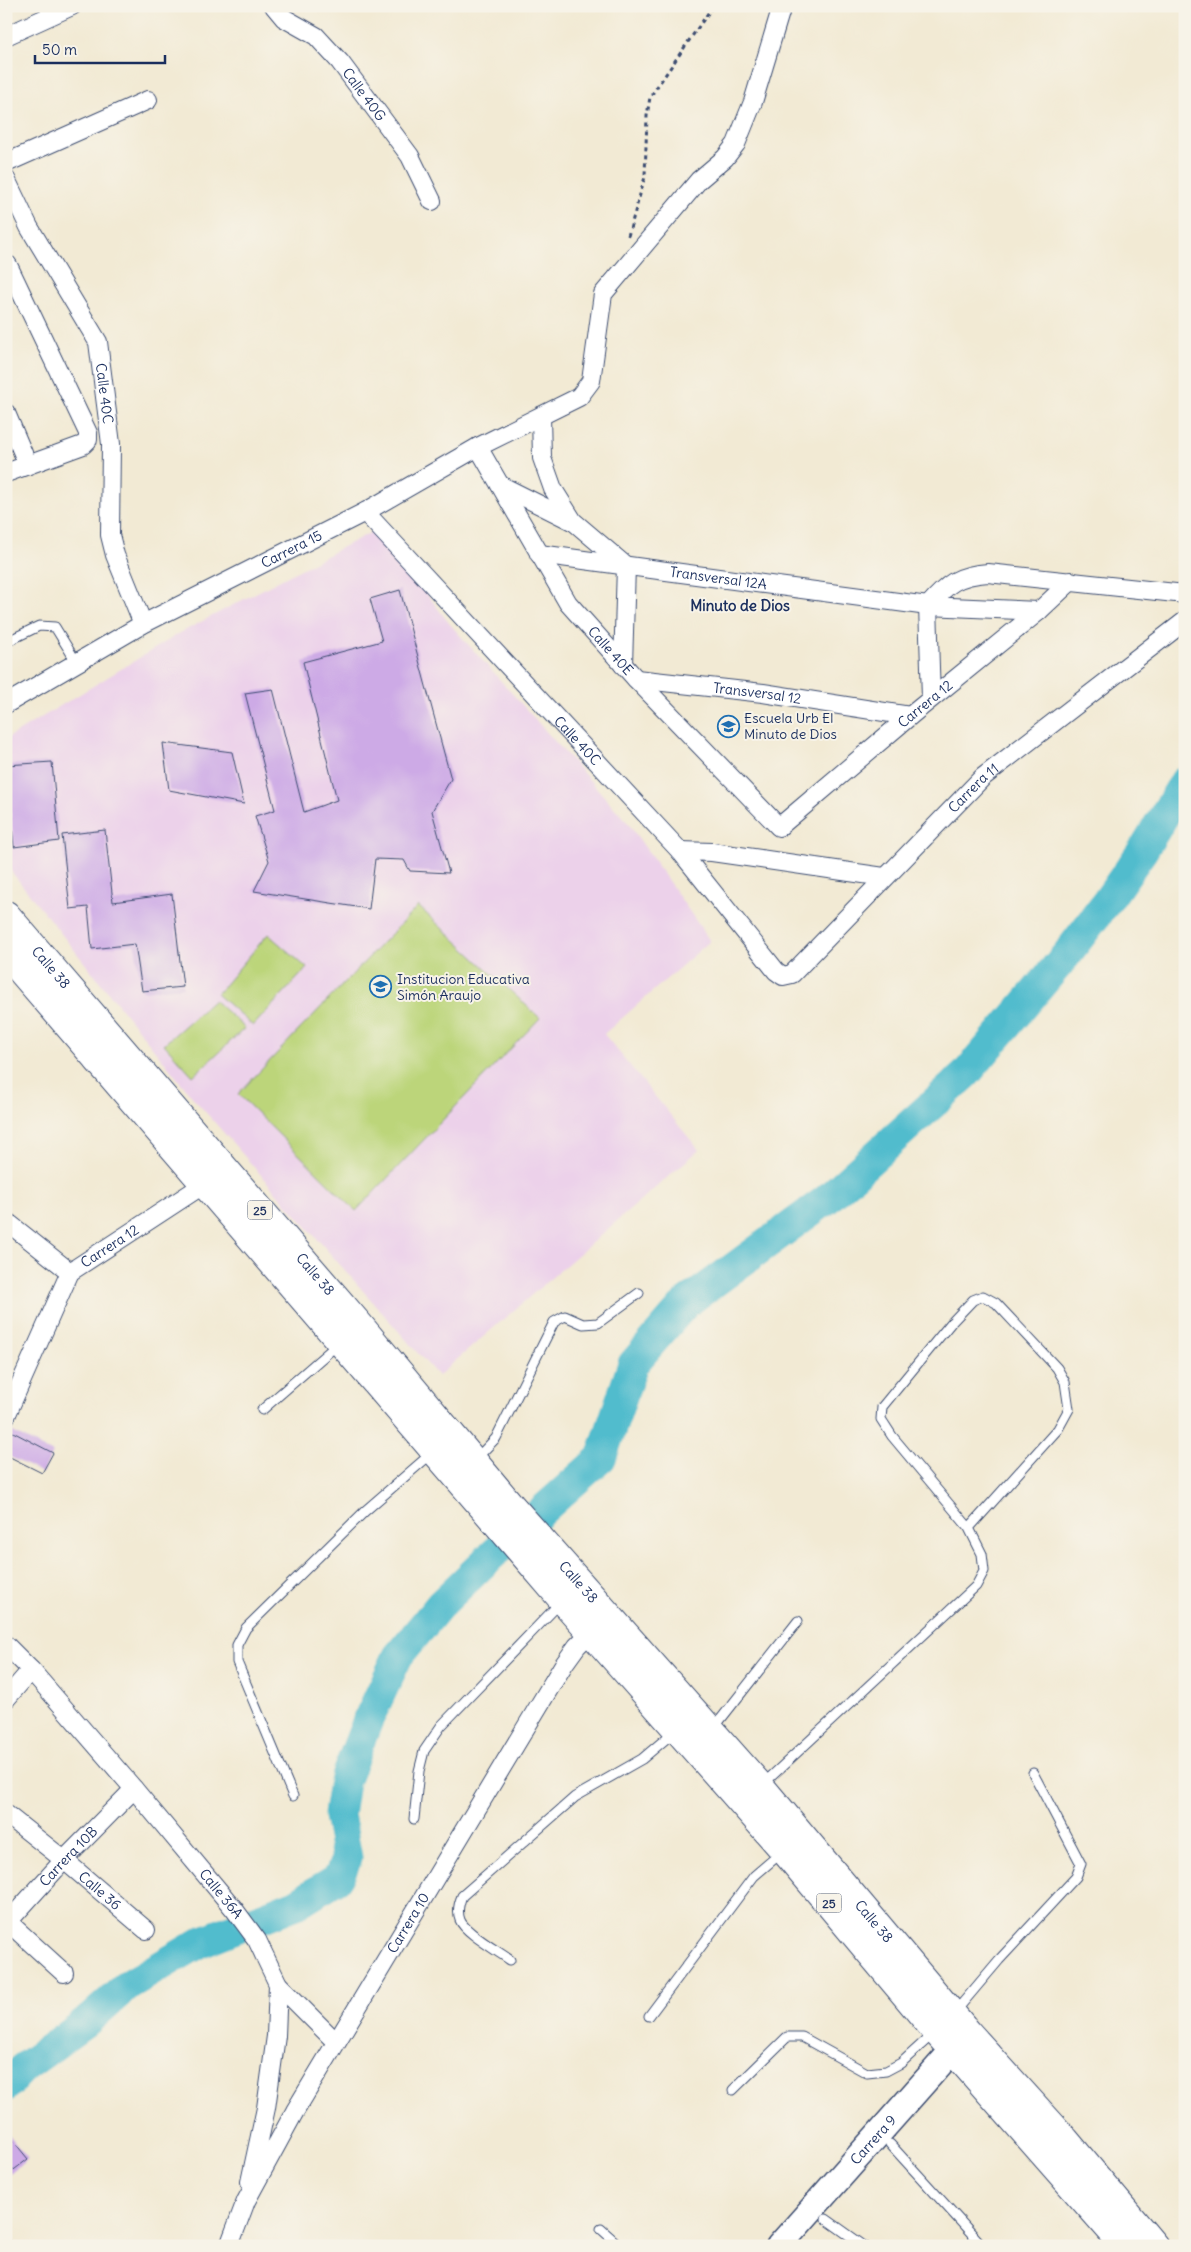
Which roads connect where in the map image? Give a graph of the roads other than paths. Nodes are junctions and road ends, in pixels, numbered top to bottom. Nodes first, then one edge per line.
1 (72, 6) edge
2 (274, 6) edge
3 (782, 6) edge
4 (6, 36) edge
5 (148, 100) dead end
6 (6, 163) edge
7 (6, 179) edge
8 (432, 201) dead end
9 (7, 263) edge
10 (6, 412) edge
11 (541, 416) junction
12 (478, 447) junction
13 (28, 465) junction
14 (6, 473) edge
15 (500, 485) junction
16 (365, 512) junction
17 (573, 521) junction
18 (539, 554) junction
19 (626, 566) junction
20 (1071, 581) junction
21 (1185, 594) edge
22 (928, 606) junction
23 (1039, 611) junction
24 (1185, 621) edge
25 (143, 624) junction
26 (6, 642) edge
27 (77, 663) junction
28 (623, 665) junction
29 (636, 679) junction
30 (931, 698) junction
31 (6, 704) edge
32 (910, 716) junction
33 (779, 827) joint
34 (680, 851) junction
35 (884, 877) junction
36 (6, 915) edge
37 (6, 953) edge
38 (783, 976) joint
39 (206, 1184) junction
40 (6, 1221) edge
41 (70, 1272) junction
42 (639, 1293) dead end
43 (350, 1334) junction
44 (262, 1410) dead end
45 (6, 1416) edge
46 (435, 1451) junction
47 (474, 1461) junction
48 (502, 1512) junction
49 (969, 1528) junction
50 (572, 1592) junction
51 (798, 1621) dead end
52 (600, 1623) junction
53 (6, 1645) edge
54 (31, 1670) junction
55 (6, 1698) edge
56 (676, 1730) junction
57 (712, 1731) junction
58 (1034, 1773) dead end
59 (760, 1786) junction
60 (134, 1789) junction
61 (293, 1796) dead end
62 (6, 1814) edge
63 (414, 1819) dead end
64 (784, 1850) junction
65 (64, 1860) junction
66 (7, 1923) edge
67 (146, 1930) dead end
68 (510, 1960) dead end
69 (64, 1973) dead end
70 (278, 1984) junction
71 (649, 2016) dead end
72 (955, 2035) junction
73 (336, 2042) junction
74 (733, 2090) dead end
75 (890, 2144) junction
76 (246, 2201) junction
77 (826, 2218) junction
78 (601, 2229) dead end
79 (229, 2246) edge
80 (620, 2246) edge
81 (779, 2246) edge
82 (802, 2246) edge
83 (864, 2246) edge
84 (983, 2246) edge
85 (1125, 2246) edge
86 (1154, 2246) edge

1 - 4 street
2 - 8 street, Calle 40G
3 - 11 street, Carrera 15
5 - 6 street
7 - 25 street, Calle 40C
9 - 13 street
10 - 13 street
11 - 12 street, Carrera 15
11 - 17 street
12 - 15 street, Calle 40E
12 - 16 street, Carrera 15
13 - 14 street
15 - 17 street
15 - 18 street, Calle 40E
16 - 25 street, Carrera 15
16 - 34 street, Calle 40C
17 - 19 street
18 - 19 street, Transversal 12A
18 - 28 street, Calle 40E
19 - 22 street, Transversal 12A
19 - 28 street
20 - 21 street
20 - 22 street
20 - 23 street, Carrera 12
22 - 23 street, Transversal 12A
22 - 30 street
23 - 30 street, Carrera 12
24 - 35 street, Carrera 11
25 - 27 street, Carrera 15
26 - 27 lane
27 - 31 street, Carrera 15
28 - 29 street, Calle 40E
29 - 32 street, Transversal 12
29 - 33 street, Calle 40E
30 - 32 street, Carrera 12
32 - 33 street, Carrera 12
34 - 35 street
34 - 38 street, Calle 40C
35 - 38 street, Carrera 11
36 - 43 highway, Calle 38 / 25
37 - 39 highway, Calle 38 / 25
39 - 41 street, Carrera 12
39 - 43 highway, Calle 38 / 25
40 - 41 street
41 - 45 street, Carrera 12
42 - 47 lane
43 - 44 lane
43 - 46 highway, Calle 38 / 25
43 - 47 highway, Calle 38 / 25
46 - 48 highway, Calle 38 / 25
46 - 61 lane
47 - 48 highway, Calle 38 / 25
48 - 50 highway, Calle 38 / 25
49 - 49 lane
49 - 59 lane
50 - 52 highway, Calle 38 / 25
50 - 63 lane
51 - 57 lane
52 - 56 highway, Calle 38 / 25
52 - 57 highway, Calle 38 / 25
52 - 73 street, Carrera 10
53 - 54 street, Calle 36A
54 - 55 street
54 - 60 street, Calle 36A
56 - 64 highway, Calle 38 / 25
56 - 68 lane
57 - 59 highway, Calle 38 / 25
58 - 72 lane
59 - 72 highway, Calle 38 / 25
60 - 65 street, Carrera 10B
60 - 70 street, Calle 36A
62 - 65 street, Calle 36
64 - 71 lane
64 - 72 highway, Calle 38 / 25
65 - 66 street, Carrera 10B
65 - 67 street, Calle 36
66 - 69 street
70 - 73 street
70 - 76 street, Calle 36A
72 - 74 lane
72 - 75 street, Carrera 9
72 - 81 street, Carrera 9
72 - 85 highway, Calle 38 / 25
72 - 86 highway, Calle 38 / 25
73 - 76 street, Carrera 10
75 - 77 street, Carrera 9
75 - 84 lane
76 - 79 street, Carrera 10
77 - 82 street, Carrera 9
77 - 83 lane
78 - 80 lane

